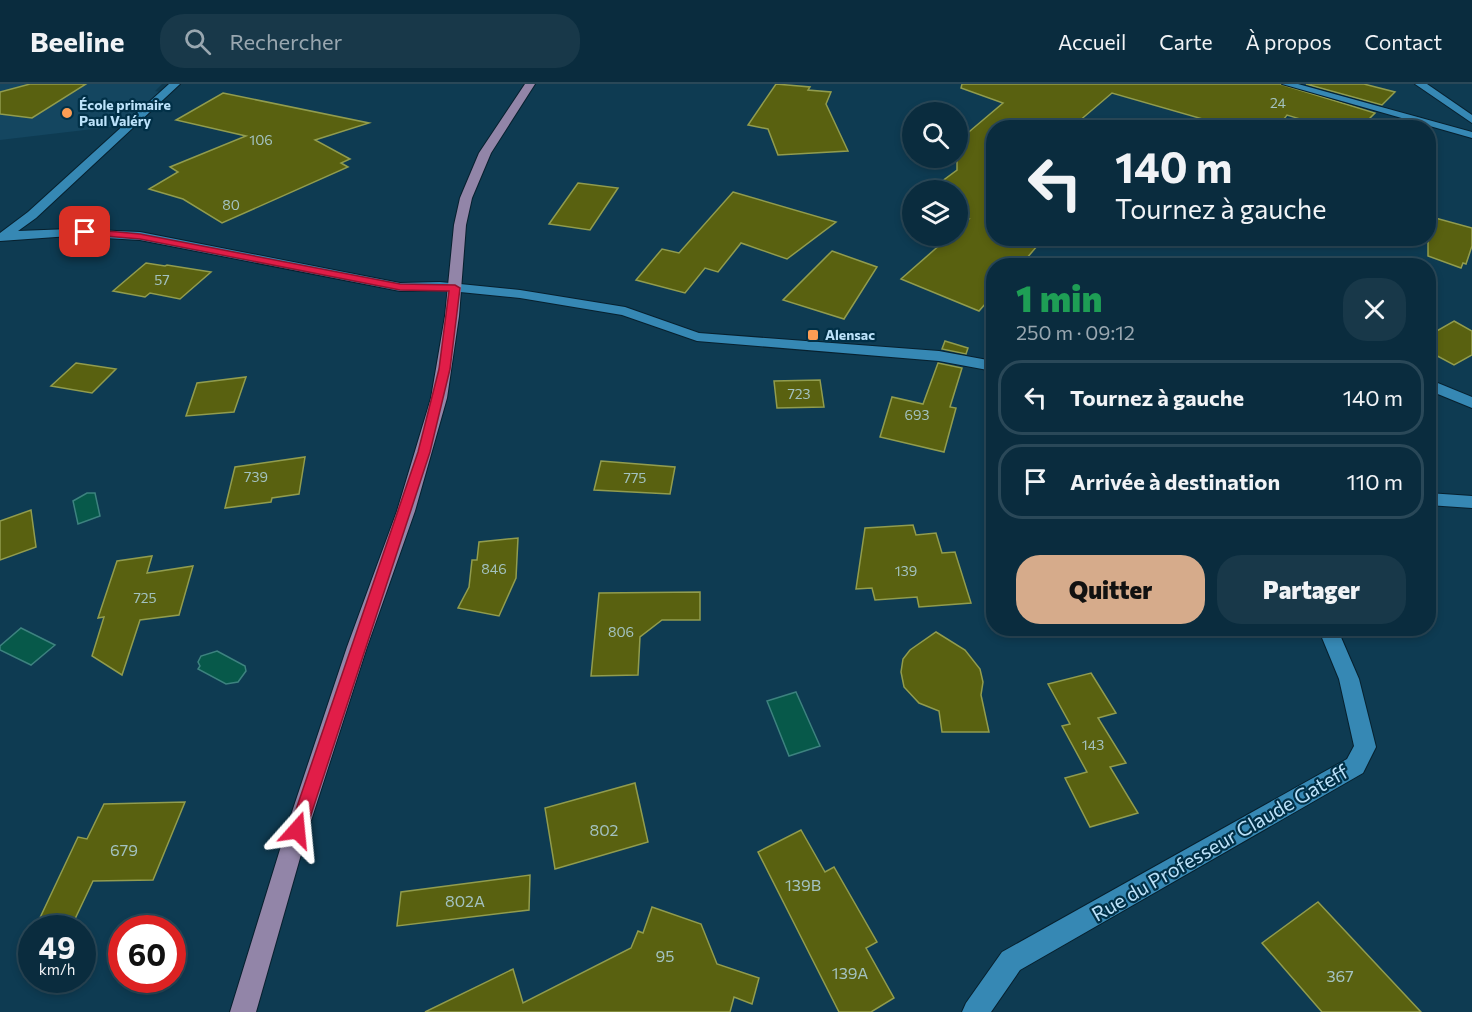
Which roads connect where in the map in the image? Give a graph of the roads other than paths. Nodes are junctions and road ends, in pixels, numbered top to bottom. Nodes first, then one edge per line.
1 (175, 84) edge
2 (530, 84) edge
3 (1287, 84) edge
4 (1420, 84) edge
5 (1418, 120) edge
6 (1472, 120) edge
7 (1436, 125) edge
8 (1472, 135) edge
9 (1, 237) edge
10 (455, 288) junction
11 (986, 365) edge
12 (1436, 387) edge
13 (1472, 403) edge
14 (1436, 500) edge
15 (1472, 502) edge
16 (1330, 636) edge
17 (243, 1012) edge
18 (975, 1012) edge

1 - 9 street
2 - 10 main road
3 - 5 street
4 - 6 street
7 - 8 street
9 - 10 street
10 - 11 street
10 - 17 main road
12 - 13 street
14 - 15 street
16 - 18 street, Rue du Professeur Claude Gateff

